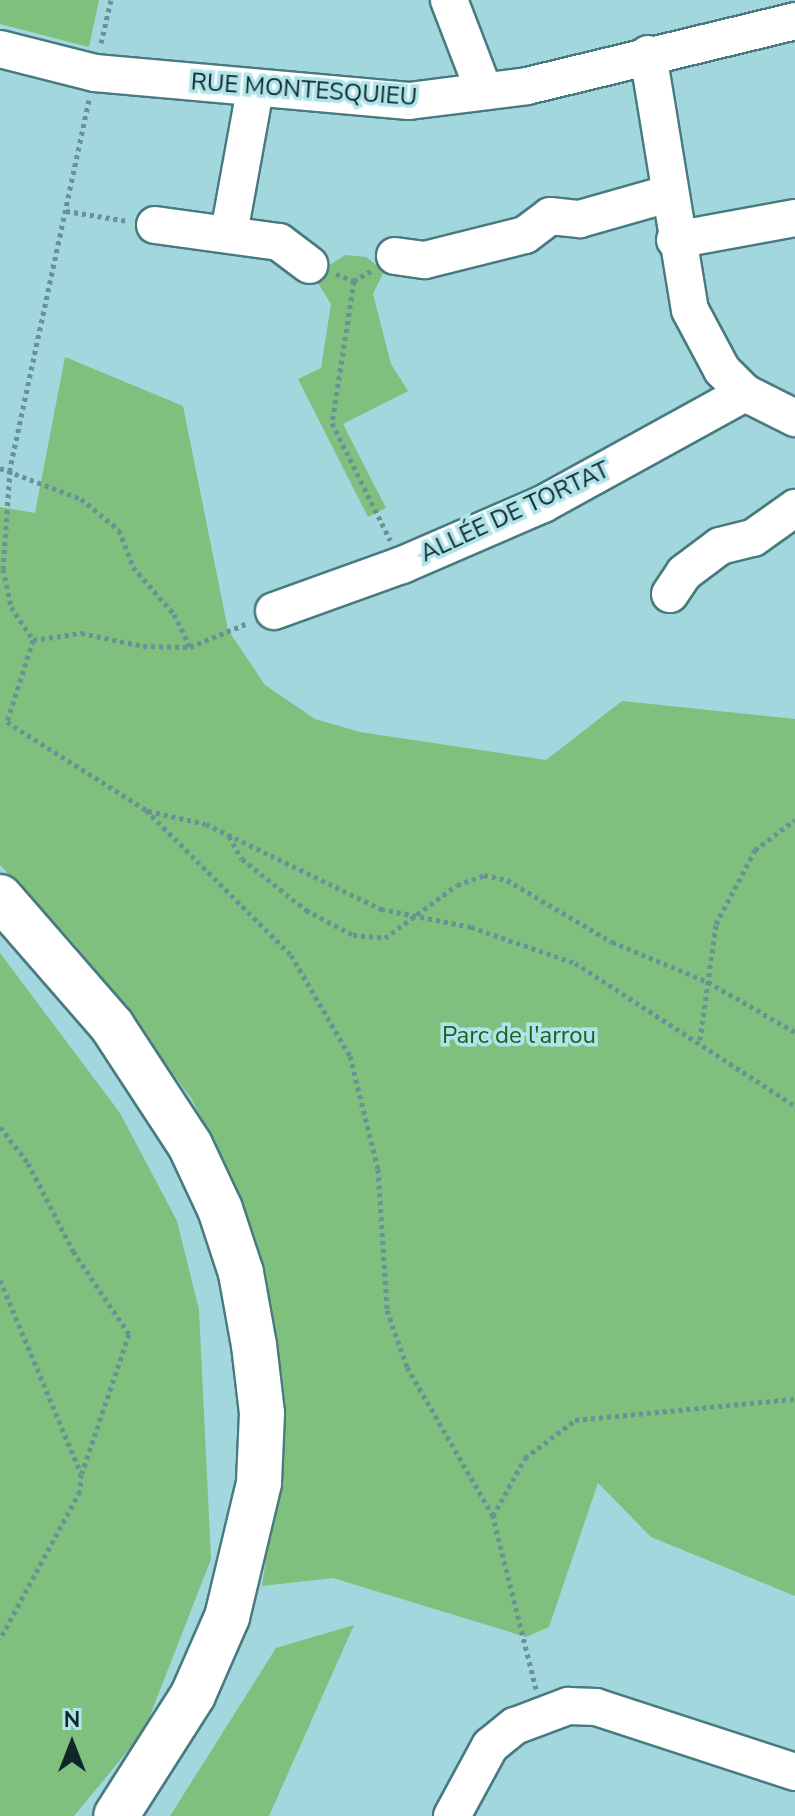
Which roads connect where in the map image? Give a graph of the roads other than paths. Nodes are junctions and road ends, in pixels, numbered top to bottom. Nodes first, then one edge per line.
1 (449, 0) edge
2 (795, 21) edge
3 (0, 49) edge
4 (648, 54) junction
5 (255, 90) junction
6 (484, 91) junction
7 (668, 194) junction
8 (795, 218) edge
9 (155, 225) road end
10 (229, 233) junction
11 (675, 240) junction
12 (395, 256) road end
13 (309, 265) dead end
14 (745, 393) junction
15 (795, 418) edge
16 (795, 508) edge
17 (670, 594) dead end
18 (274, 611) road end
19 (0, 897) edge
20 (795, 1772) edge
21 (116, 1816) edge
22 (452, 1816) edge

1 - 6 street
2 - 4 street, RUE MONTESQUIEU
3 - 5 street, RUE MONTESQUIEU
4 - 6 street, RUE MONTESQUIEU
4 - 7 street
5 - 6 street, RUE MONTESQUIEU
5 - 10 street
7 - 11 street
7 - 12 street
8 - 11 street
9 - 10 street
10 - 13 street
11 - 14 street
14 - 15 street
14 - 18 street, ALLÉE DE TORTAT
16 - 17 street
19 - 21 main road
20 - 22 street

